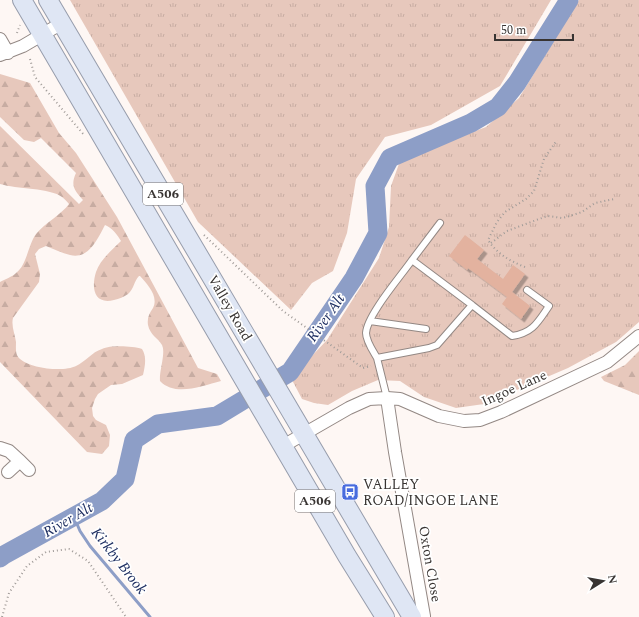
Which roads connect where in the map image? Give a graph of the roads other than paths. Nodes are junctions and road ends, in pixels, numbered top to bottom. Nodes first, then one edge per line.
1 (22, 0) edge
2 (48, 0) edge
3 (62, 24) junction
4 (42, 36) junction
5 (0, 39) edge
6 (4, 54) edge
7 (440, 223) dead end
8 (412, 260) junction
9 (527, 290) dead end
10 (472, 305) junction
11 (370, 321) junction
12 (426, 329) dead end
13 (639, 336) edge
14 (378, 361) junction
15 (387, 398) junction
16 (303, 433) junction
17 (283, 446) junction
18 (0, 448) edge
19 (20, 461) junction
20 (29, 470) dead end
21 (8, 472) dead end
22 (385, 617) edge
23 (418, 617) edge

1 - 4 main road, Valley Road / A506
2 - 3 main road, Valley Road / A506
3 - 4 street
3 - 16 main road, Valley Road / A506
4 - 6 street
4 - 17 main road, Valley Road / A506
5 - 6 street
7 - 8 lane
8 - 10 lane
8 - 11 lane
9 - 10 lane
10 - 14 lane
11 - 12 lane
11 - 14 lane
13 - 15 street, Ingoe Lane
14 - 15 lane
15 - 16 street, Ingoe Lane
15 - 23 street, Oxton Close
16 - 17 street, Ingoe Lane
16 - 23 main road, Valley Road / A506
17 - 22 main road, Valley Road / A506
18 - 19 street
19 - 20 street
19 - 21 street

